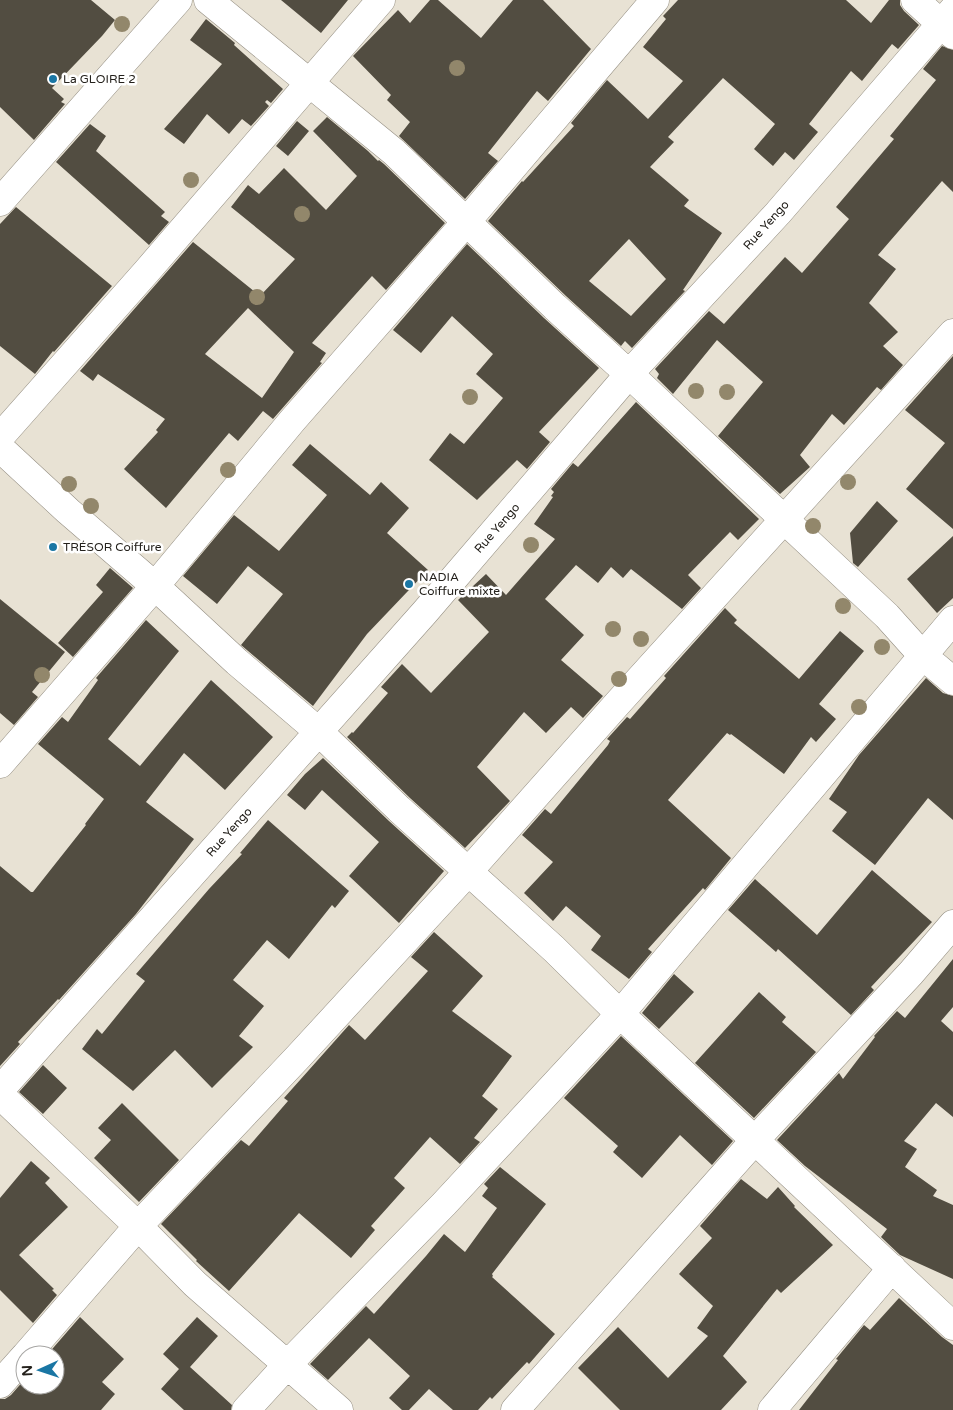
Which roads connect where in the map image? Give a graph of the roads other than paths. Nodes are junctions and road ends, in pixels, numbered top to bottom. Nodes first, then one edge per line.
1 (178, 0) edge
2 (208, 0) edge
3 (381, 0) edge
4 (655, 0) edge
5 (915, 0) edge
6 (949, 23) edge
7 (310, 83) junction
8 (0, 202) edge
9 (467, 221) junction
10 (953, 333) edge
11 (629, 374) junction
12 (0, 437) edge
13 (0, 448) edge
14 (784, 520) junction
15 (155, 586) junction
16 (953, 620) edge
17 (922, 655) junction
18 (953, 680) edge
19 (318, 731) junction
20 (0, 764) edge
21 (468, 872) junction
22 (953, 924) edge
23 (620, 1014) junction
24 (0, 1090) edge
25 (0, 1095) edge
26 (755, 1140) junction
27 (138, 1226) junction
28 (892, 1268) junction
29 (953, 1326) edge
30 (34, 1345) edge
31 (287, 1365) junction
32 (15, 1367) edge
33 (0, 1384) edge
34 (246, 1410) edge
35 (339, 1410) edge
36 (515, 1410) edge
37 (772, 1410) edge

1 - 8 street
2 - 7 street
3 - 7 street
4 - 9 street
5 - 6 street
6 - 11 street, Rue Yengo
7 - 9 street
7 - 12 street
9 - 11 street
9 - 15 street
10 - 14 street
11 - 14 street
11 - 19 street, Rue Yengo
13 - 15 street
14 - 17 street
14 - 21 street
15 - 19 street
15 - 20 street
16 - 17 street
17 - 18 street
17 - 23 street
19 - 21 street
19 - 24 street, Rue Yengo
21 - 23 street
21 - 27 street
22 - 26 street
23 - 26 street
23 - 31 street
25 - 27 street
26 - 28 street
26 - 36 street
27 - 30 street
27 - 31 street
28 - 29 street
28 - 37 street
31 - 34 street
31 - 35 street
32 - 33 street

